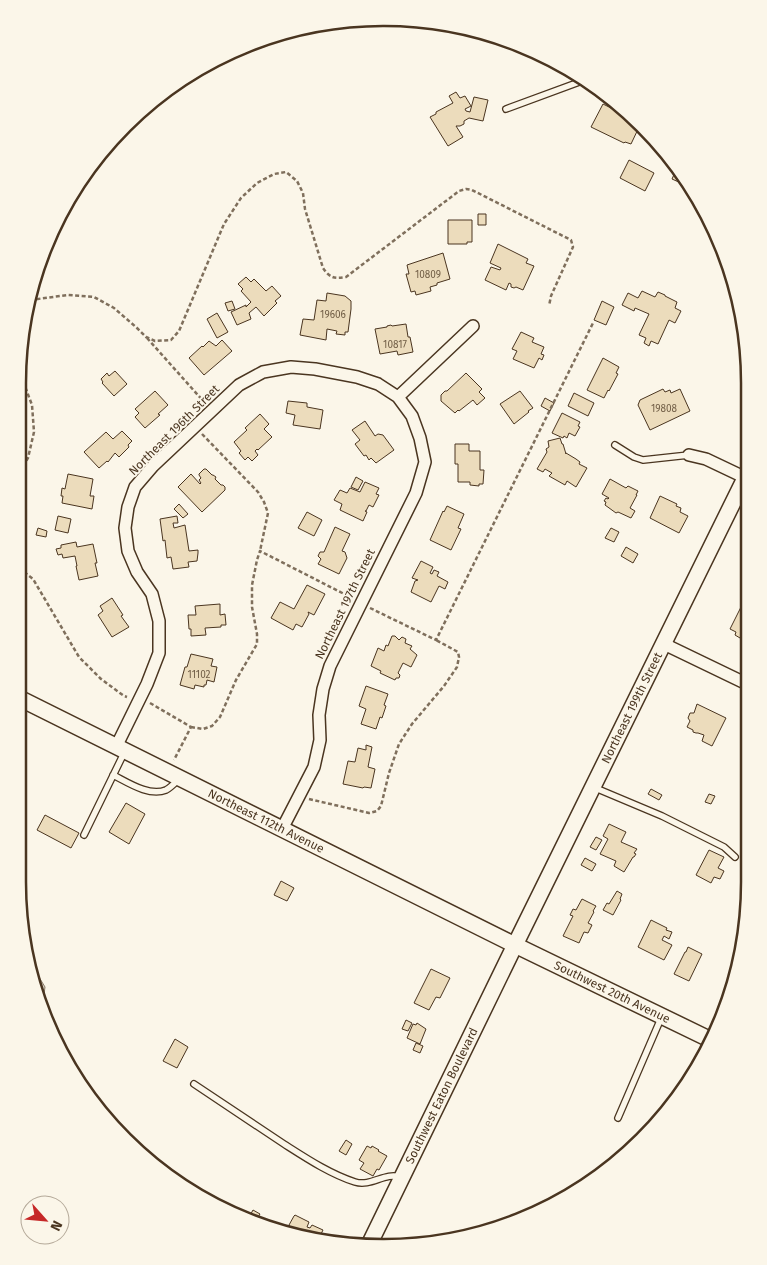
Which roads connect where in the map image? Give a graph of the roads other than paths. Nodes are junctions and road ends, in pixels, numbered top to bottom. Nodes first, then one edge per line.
1 (577, 83) edge
2 (506, 109) dead end
3 (473, 326) dead end
4 (398, 397) junction
5 (615, 445) dead end
6 (689, 455) joint
7 (741, 473) edge
8 (741, 487) edge
9 (664, 644) junction
10 (741, 681) edge
11 (26, 702) edge
12 (120, 749) junction
13 (113, 775) junction
14 (174, 775) junction
15 (593, 787) junction
16 (282, 828) junction
17 (84, 835) dead end
18 (735, 857) dead end
19 (515, 945) junction
20 (662, 1016) junction
21 (705, 1037) edge
22 (194, 1084) dead end
23 (618, 1118) dead end
24 (402, 1177) junction
25 (372, 1239) edge

1 - 2 lane
3 - 4 street
4 - 12 street, Northeast 196th Street
4 - 16 street, Northeast 197th Street
5 - 6 lane
6 - 7 street
8 - 9 main road, Northeast 199th Street
9 - 10 street
9 - 15 main road, Northeast 199th Street
11 - 12 main road, Northeast 112th Avenue
12 - 13 lane
12 - 14 main road, Northeast 112th Avenue
13 - 14 lane
13 - 17 lane
14 - 16 main road, Northeast 112th Avenue
15 - 18 lane
15 - 19 main road, Northeast 199th Street
16 - 19 main road, Northeast 112th Avenue
19 - 20 main road, Southwest 20th Avenue
19 - 24 main road, Southwest Eaton Boulevard
20 - 21 main road, Southwest 20th Avenue
20 - 23 lane
22 - 24 lane
24 - 25 main road, Southwest Eaton Boulevard

